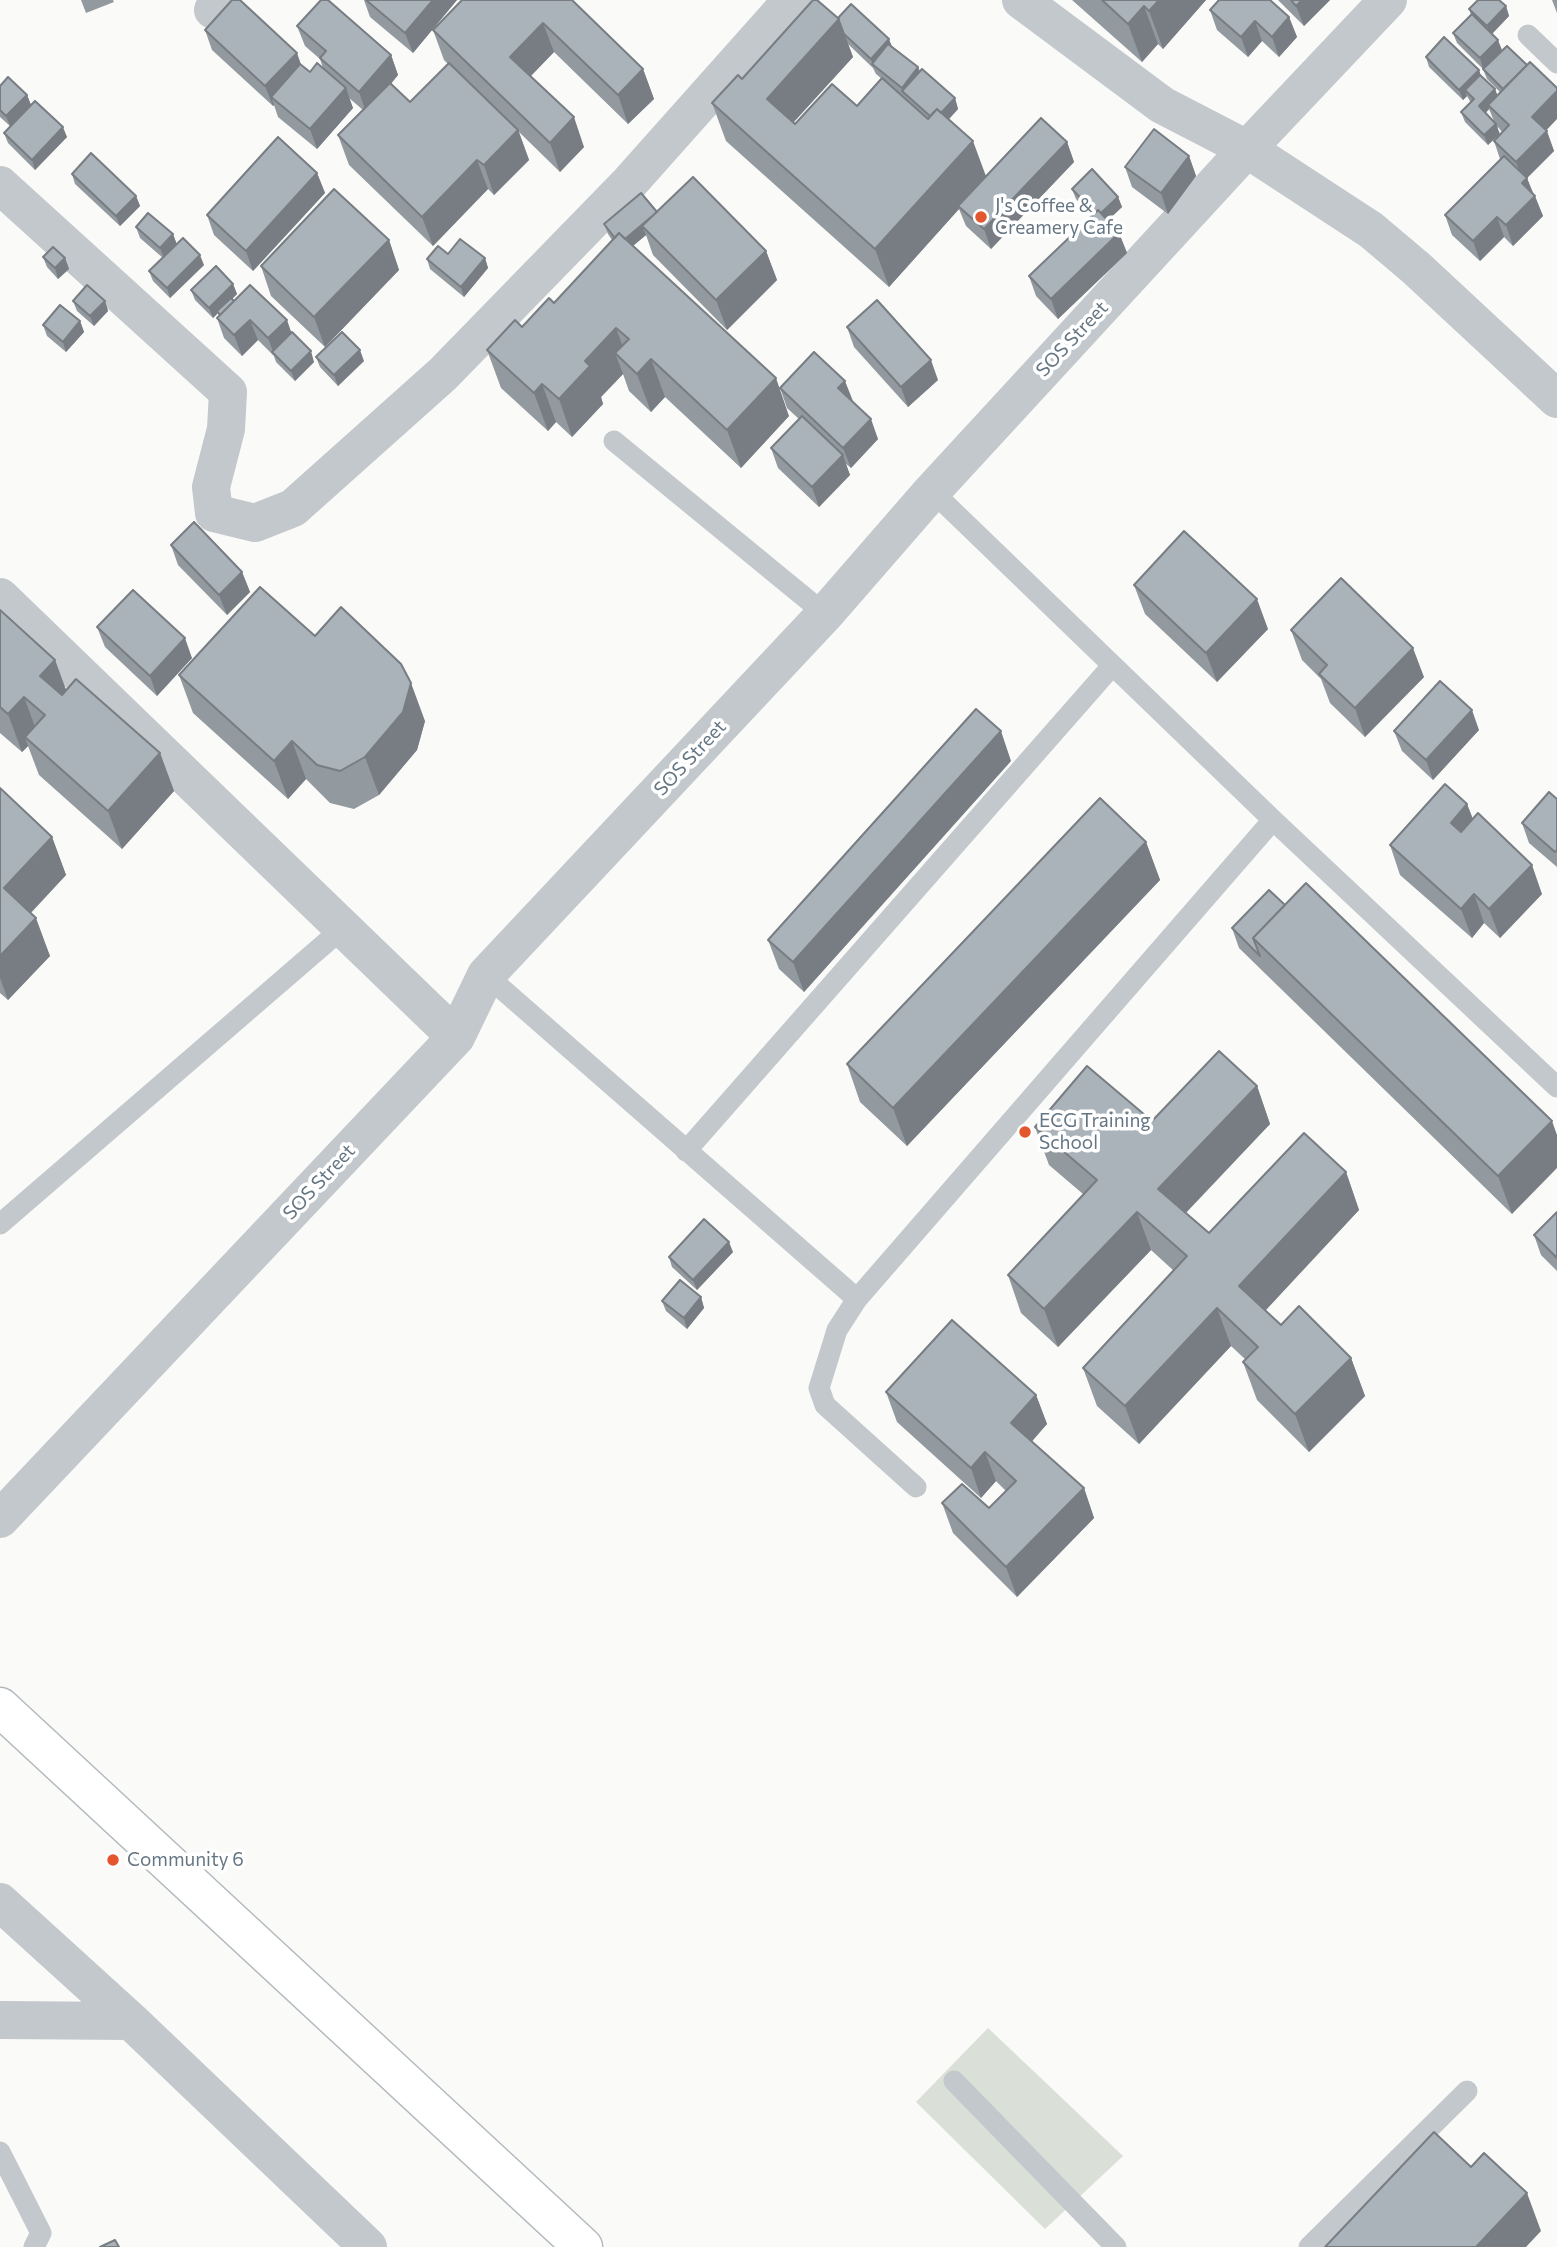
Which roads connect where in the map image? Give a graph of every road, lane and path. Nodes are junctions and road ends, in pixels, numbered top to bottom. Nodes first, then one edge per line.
1 (792, 0) edge
2 (1021, 0) edge
3 (1388, 0) edge
4 (1528, 35) dead end
5 (1557, 62) edge
6 (1247, 149) junction
7 (0, 185) edge
8 (1557, 399) edge
9 (614, 441) dead end
10 (932, 491) junction
11 (0, 597) edge
12 (825, 614) junction
13 (1112, 666) junction
14 (1273, 820) junction
15 (343, 928) junction
16 (486, 975) junction
17 (456, 1037) junction
18 (1557, 1087) edge
19 (686, 1151) junction
20 (0, 1224) edge
21 (857, 1299) junction
22 (916, 1487) dead end
23 (0, 1519) edge
24 (0, 1707) edge
25 (0, 1902) edge
26 (0, 2020) edge
27 (131, 2021) junction
28 (954, 2081) dead end
29 (1467, 2091) dead end
30 (0, 2152) edge
31 (34, 2247) edge
32 (368, 2247) edge
33 (583, 2247) edge
34 (1116, 2247) edge
35 (1309, 2247) edge

1 - 7 street
2 - 6 street
3 - 6 street, SOS Street
4 - 5 lane
6 - 8 street
6 - 10 street, SOS Street
9 - 12 lane
10 - 12 street, SOS Street
10 - 13 lane
11 - 15 street
12 - 16 street, SOS Street
13 - 14 lane
13 - 19 lane
14 - 18 lane
14 - 21 lane
15 - 17 street
15 - 20 lane
16 - 17 street, SOS Street
16 - 19 lane
17 - 23 street, SOS Street
19 - 21 lane
21 - 22 lane
24 - 33 main road
25 - 27 street
26 - 27 street
27 - 32 street
28 - 34 lane
29 - 35 lane
30 - 31 lane

